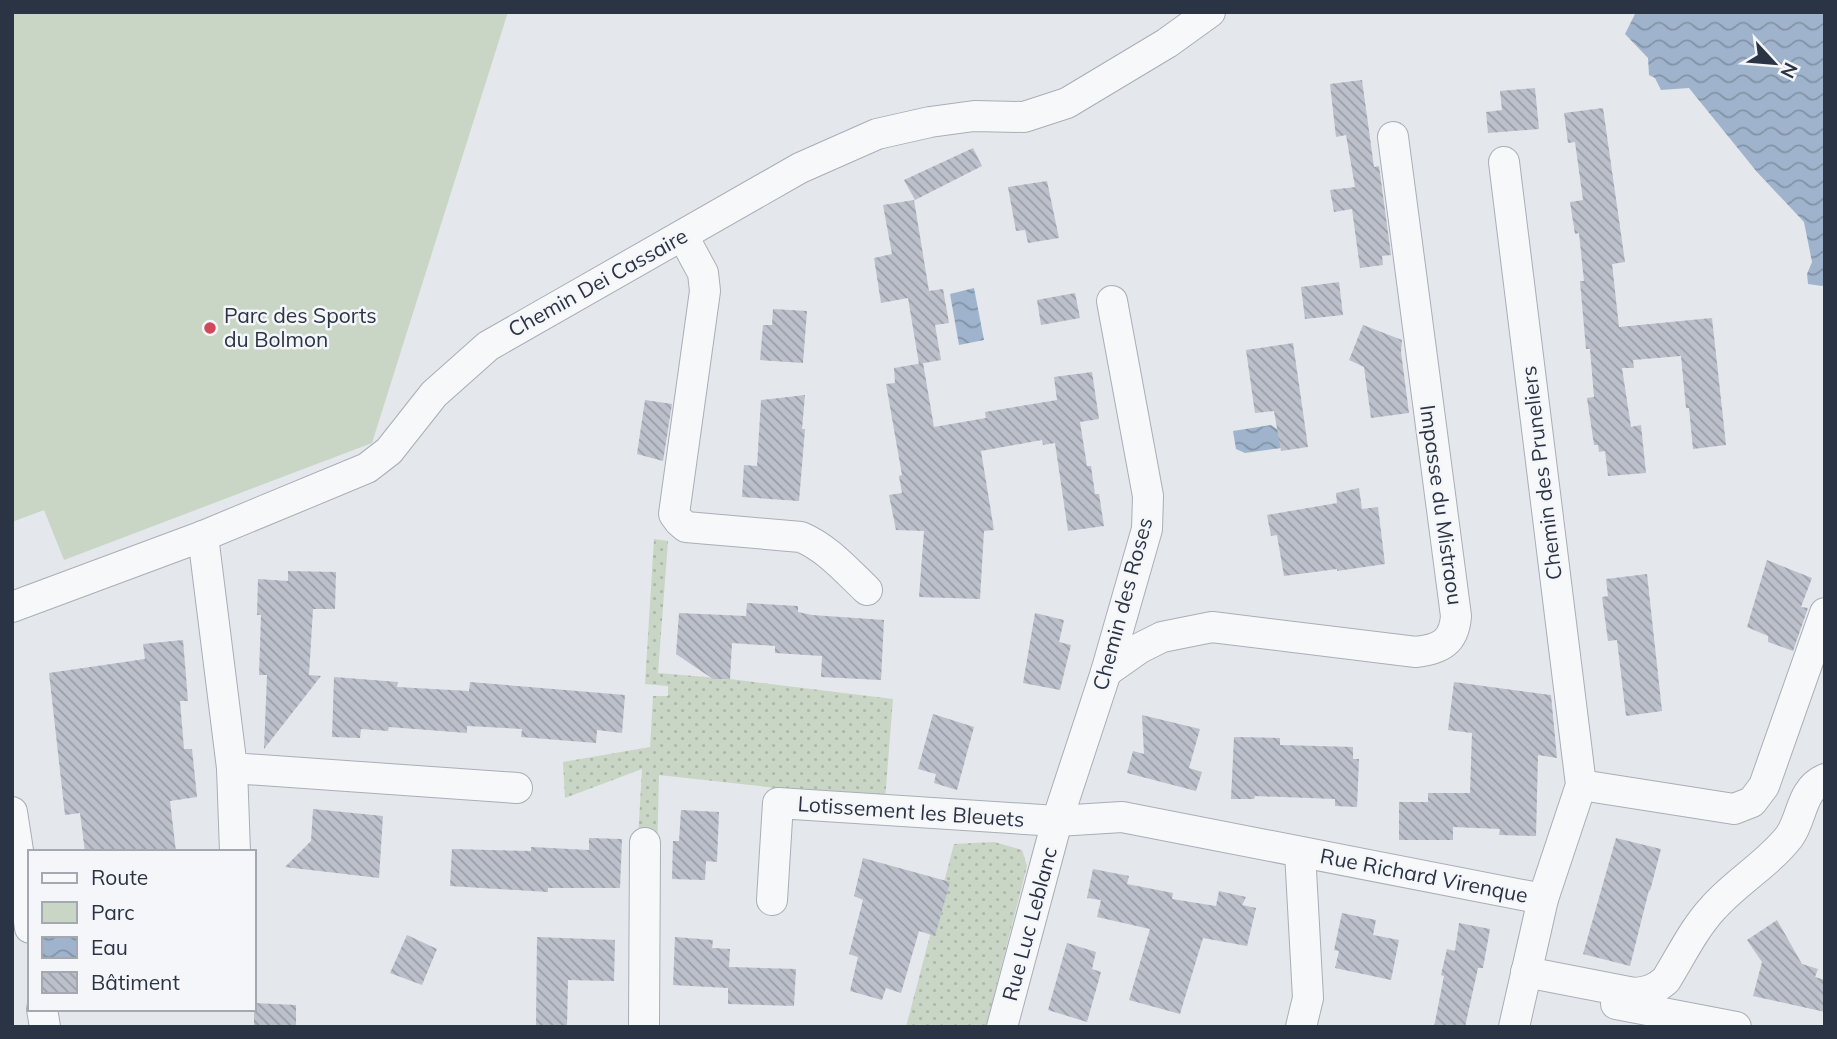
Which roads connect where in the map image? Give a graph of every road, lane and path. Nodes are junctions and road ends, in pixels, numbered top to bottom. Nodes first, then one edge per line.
1 (1210, 12) edge
2 (1393, 137) dead end
3 (1504, 162) dead end
4 (683, 236) junction
5 (1112, 300) dead end
6 (203, 536) junction
7 (867, 590) dead end
8 (12, 607) edge
9 (1825, 613) edge
10 (1106, 672) junction
11 (232, 768) junction
12 (1825, 779) edge
13 (1581, 785) junction
14 (517, 788) dead end
15 (12, 812) edge
16 (1057, 821) junction
17 (645, 843) dead end
18 (235, 850) edge
19 (1300, 852) junction
20 (1543, 899) junction
21 (772, 900) dead end
22 (28, 915) edge
23 (1526, 972) junction
24 (644, 1027) edge
25 (1002, 1027) edge
26 (1301, 1027) edge
27 (1514, 1027) edge
28 (1736, 1027) edge

1 - 4 street, Chemin Dei Cassaire
2 - 10 street, Impasse du Mistraou
3 - 13 street, Chemin des Pruneliers
4 - 6 street, Chemin Dei Cassaire
4 - 7 street
5 - 10 street, Chemin des Roses
6 - 8 street, Chemin Dei Cassaire
6 - 11 street
9 - 13 street
10 - 16 street, Chemin des Roses
11 - 14 street
11 - 18 street
12 - 23 street
13 - 20 street, Chemin des Pruneliers
15 - 22 street
16 - 19 street, Rue Richard Virenque
16 - 21 street, Lotissement les Bleuets
16 - 25 street, Rue Luc Leblanc
17 - 24 street
19 - 20 street, Rue Richard Virenque
19 - 26 street, Rue Richard Virenque
20 - 23 street, Rue Richard Virenque
23 - 27 street, Rue Richard Virenque
23 - 28 street

